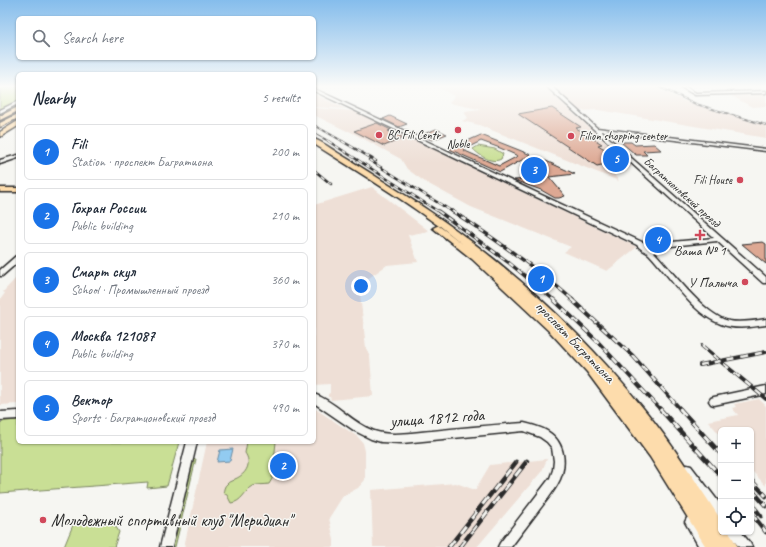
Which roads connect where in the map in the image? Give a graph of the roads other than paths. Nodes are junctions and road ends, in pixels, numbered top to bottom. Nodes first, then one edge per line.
1 (13, 112) edge
2 (360, 112) edge
3 (576, 112) edge
4 (16, 117) edge
5 (0, 118) edge
6 (16, 125) edge
7 (0, 126) edge
8 (596, 129) junction
9 (0, 135) edge
10 (316, 142) edge
11 (316, 148) edge
12 (766, 150) edge
13 (16, 157) edge
14 (0, 162) edge
15 (0, 190) edge
16 (16, 190) edge
17 (718, 239) junction
18 (650, 249) junction
19 (16, 260) edge
20 (0, 274) edge
21 (766, 281) edge
22 (766, 322) edge
23 (766, 390) edge
24 (316, 399) edge
25 (714, 401) dead end
26 (639, 412) junction
27 (16, 415) edge
28 (0, 416) edge
29 (636, 427) junction
30 (192, 444) edge
31 (718, 510) edge
32 (736, 535) edge
33 (166, 547) edge
34 (504, 547) edge
35 (704, 547) edge
36 (715, 547) edge
37 (730, 547) edge
38 (746, 547) edge

1 - 5 main road
2 - 18 street
3 - 8 street, Багратионовский проезд
4 - 7 main road
6 - 9 main road
8 - 12 street
8 - 17 street, Багратионовский проезд
10 - 26 main road, проспект Багратиона
11 - 29 main road, проспект Багратиона
13 - 14 street
15 - 16 main road
17 - 18 street
17 - 21 street, Багратионовский проезд
18 - 22 street
19 - 20 street
23 - 25 street
24 - 34 street, улица 1812 года
26 - 31 street
26 - 37 main road, проспект Багратиона
27 - 28 street
29 - 35 street
29 - 36 main road, проспект Багратиона
30 - 33 street
32 - 38 street

